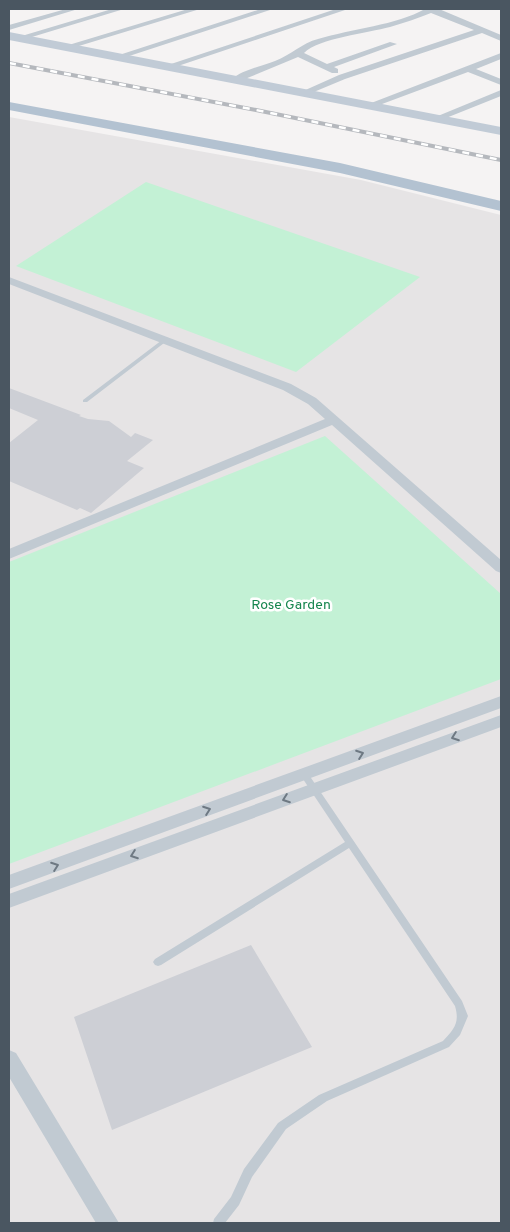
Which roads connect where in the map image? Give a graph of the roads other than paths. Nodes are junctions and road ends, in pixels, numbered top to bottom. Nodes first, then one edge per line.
1 (74, 9) edge
2 (120, 9) edge
3 (196, 9) edge
4 (269, 9) edge
5 (344, 9) edge
6 (432, 9) edge
7 (9, 28) edge
8 (483, 30) junction
9 (14, 37) edge
10 (501, 38) edge
11 (393, 44) dead end
12 (66, 47) junction
13 (298, 54) junction
14 (501, 56) edge
15 (117, 57) junction
16 (169, 66) junction
17 (326, 67) junction
18 (467, 68) junction
19 (346, 76) junction
20 (237, 80) junction
21 (501, 82) edge
22 (306, 92) junction
23 (501, 93) edge
24 (9, 98) edge
25 (371, 105) junction
26 (9, 106) edge
27 (438, 118) junction
28 (501, 131) edge
29 (501, 195) edge
30 (501, 206) edge
31 (11, 283) edge
32 (166, 339) junction
33 (85, 401) dead end
34 (334, 420) junction
35 (9, 554) edge
36 (501, 568) edge
37 (501, 702) edge
38 (501, 721) edge
39 (304, 774) junction
40 (314, 789) junction
41 (351, 842) junction
42 (9, 882) edge
43 (9, 901) edge
44 (158, 962) dead end
45 (9, 1059) edge
46 (108, 1223) edge
47 (218, 1223) edge

1 - 7 street
2 - 9 street
3 - 12 street
4 - 15 street
5 - 16 street
6 - 8 street
6 - 13 street
8 - 10 street
8 - 19 street
9 - 12 street
11 - 17 street
12 - 15 street
13 - 17 street
13 - 20 street
14 - 18 street
15 - 16 street
16 - 20 street
17 - 19 street
18 - 21 street
18 - 25 street
19 - 22 street
20 - 22 street
22 - 25 street
23 - 27 street
24 - 29 main road
25 - 27 street
26 - 30 main road
27 - 28 street
31 - 32 street
32 - 33 lane
32 - 34 street
34 - 35 street
34 - 36 street
39 -> 37 street
38 -> 40 street
39 - 40 lane
42 -> 39 street
40 - 41 lane
40 -> 43 street
41 - 44 lane
41 - 47 lane
45 - 46 street

